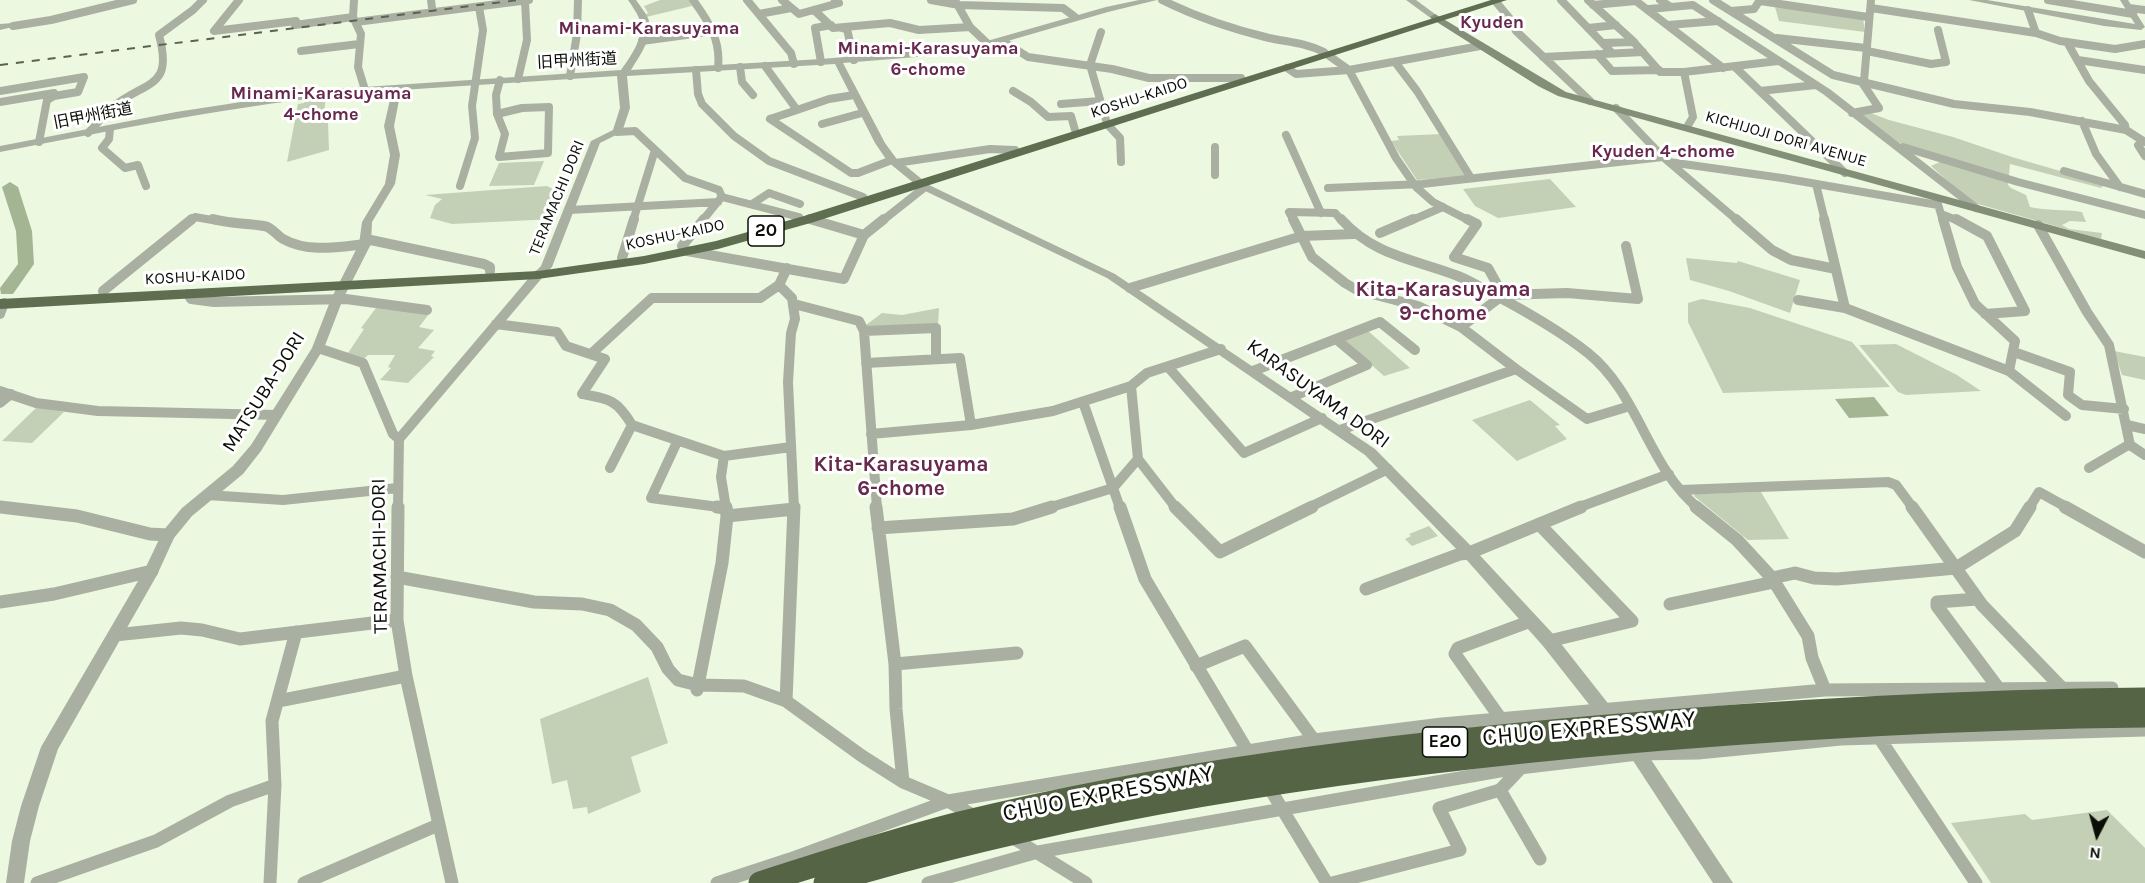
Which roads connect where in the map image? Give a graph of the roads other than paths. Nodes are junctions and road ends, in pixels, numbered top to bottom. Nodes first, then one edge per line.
1 (133, 0) edge
2 (203, 0) edge
3 (239, 0) edge
4 (354, 0) edge
5 (492, 0) edge
6 (527, 0) edge
7 (578, 0) edge
8 (632, 0) edge
9 (693, 0) edge
10 (747, 0) edge
11 (782, 0) edge
12 (836, 0) edge
13 (932, 0) edge
14 (1153, 0) edge
15 (1162, 0) edge
16 (1410, 0) edge
17 (1561, 0) edge
18 (1660, 0) edge
19 (1713, 0) edge
20 (1760, 0) edge
21 (1821, 0) edge
22 (1973, 0) edge
23 (2048, 0) edge
24 (1141, 1) edge
25 (1495, 1) edge
26 (457, 2) edge
27 (956, 2) edge
28 (1590, 2) edge
29 (1031, 3) edge
30 (1796, 3) edge
31 (431, 4) edge
32 (1871, 4) edge
33 (479, 6) junction
34 (1671, 7) junction
35 (2129, 7) edge
36 (790, 8) junction
37 (1648, 9) junction
38 (814, 10) junction
39 (2028, 10) junction
40 (2145, 10) edge
41 (403, 11) dead end
42 (1731, 11) junction
43 (1830, 11) junction
44 (759, 14) junction
45 (1075, 17) junction
46 (1869, 17) junction
47 (1437, 18) junction
48 (1742, 18) junction
49 (355, 20) junction
50 (1719, 21) junction
51 (831, 25) junction
52 (1617, 25) junction
53 (1668, 25) junction
54 (13, 26) joint
55 (0, 27) edge
56 (970, 27) junction
57 (842, 28) junction
58 (1588, 28) junction
59 (730, 29) dead end
60 (1938, 30) dead end
61 (2144, 31) edge
62 (716, 32) junction
63 (1101, 32) dead end
64 (2036, 33) junction
65 (1774, 39) junction
66 (642, 41) junction
67 (1004, 41) junction
68 (1634, 42) junction
69 (2067, 42) junction
70 (1604, 43) junction
71 (359, 44) junction
72 (2145, 44) edge
73 (988, 45) junction
74 (1480, 46) junction
75 (1867, 49) junction
76 (301, 51) dead end
77 (1643, 52) junction
78 (1326, 53) junction
79 (1612, 53) junction
80 (1597, 54) junction
81 (1543, 57) junction
82 (854, 60) junction
83 (2078, 60) junction
84 (838, 61) junction
85 (1778, 61) junction
86 (821, 62) junction
87 (1395, 62) junction
88 (794, 64) junction
89 (1090, 65) junction
90 (765, 66) junction
91 (740, 67) junction
92 (1735, 67) junction
93 (718, 68) junction
94 (1287, 68) junction
95 (1723, 68) junction
96 (2145, 69) edge
97 (696, 70) junction
98 (1348, 70) junction
99 (1659, 70) junction
100 (1684, 72) junction
101 (624, 74) junction
102 (570, 76) junction
103 (1241, 78) junction
104 (518, 79) junction
105 (500, 80) junction
106 (1863, 81) junction
107 (474, 82) junction
108 (1816, 85) junction
109 (397, 87) junction
110 (365, 90) junction
111 (1012, 91) dead end
112 (1760, 91) junction
113 (1, 93) edge
114 (753, 95) dead end
115 (854, 95) junction
116 (59, 96) junction
117 (1100, 101) junction
118 (0, 102) edge
119 (1590, 102) junction
120 (1061, 104) dead end
121 (1616, 108) junction
122 (797, 110) junction
123 (862, 112) junction
124 (1852, 113) junction
125 (495, 114) junction
126 (2082, 121) junction
127 (1107, 123) junction
128 (822, 124) dead end
129 (1687, 128) junction
130 (110, 129) junction
131 (1075, 130) junction
132 (2126, 130) junction
133 (617, 132) junction
134 (88, 133) junction
135 (1286, 135) dead end
136 (2144, 141) edge
137 (39, 142) junction
138 (1897, 146) junction
139 (1215, 147) dead end
140 (0, 149) edge
141 (655, 150) junction
142 (1014, 150) junction
143 (2145, 156) edge
144 (1666, 160) junction
145 (894, 161) junction
146 (1121, 162) dead end
147 (2064, 171) dead end
148 (1845, 173) junction
149 (1215, 174) dead end
150 (1471, 178) junction
151 (922, 184) junction
152 (1414, 184) junction
153 (1816, 184) junction
154 (146, 186) dead end
155 (460, 186) dead end
156 (2120, 187) junction
157 (1328, 188) dead end
158 (2145, 194) edge
159 (863, 197) junction
160 (720, 199) junction
161 (752, 204) junction
162 (1939, 205) junction
163 (638, 206) junction
164 (1443, 207) junction
165 (1976, 208) junction
166 (569, 210) junction
167 (802, 213) junction
168 (1321, 213) junction
169 (2145, 215) edge
170 (2038, 225) junction
171 (1380, 233) dead end
172 (1354, 234) junction
173 (864, 235) junction
174 (1302, 236) junction
175 (365, 241) junction
176 (1626, 246) dead end
177 (684, 249) junction
178 (2145, 255) edge
179 (622, 258) junction
180 (787, 268) junction
181 (1836, 269) junction
182 (490, 271) junction
183 (542, 271) junction
184 (778, 285) junction
185 (343, 288) junction
186 (1130, 288) junction
187 (103, 291) junction
188 (1501, 296) junction
189 (1798, 300) dead end
190 (794, 304) junction
191 (1, 305) edge
192 (1845, 308) junction
193 (428, 310) dead end
194 (1985, 314) junction
195 (496, 324) junction
196 (1461, 327) junction
197 (864, 331) junction
198 (1336, 339) junction
199 (318, 348) junction
200 (1221, 349) junction
201 (1415, 350) dead end
202 (2014, 352) junction
203 (591, 354) junction
204 (936, 359) junction
205 (867, 363) junction
206 (1168, 366) junction
207 (1516, 369) junction
208 (1253, 371) junction
209 (2009, 371) junction
210 (1131, 386) junction
211 (5, 392) edge
212 (1292, 397) junction
213 (1083, 402) junction
214 (0, 403) edge
215 (1630, 406) junction
216 (2124, 409) junction
217 (277, 416) junction
218 (2066, 416) dead end
219 (1322, 418) junction
220 (632, 425) junction
221 (971, 425) junction
222 (2127, 425) junction
223 (2145, 429) edge
224 (1340, 430) junction
225 (871, 434) junction
226 (399, 439) junction
227 (677, 442) junction
228 (2130, 444) junction
229 (791, 447) junction
230 (2145, 455) edge
231 (724, 456) junction
232 (1138, 459) junction
233 (610, 468) dead end
234 (2089, 468) dead end
235 (1388, 469) junction
236 (1669, 474) junction
237 (398, 488) junction
238 (1113, 488) junction
239 (1681, 490) junction
240 (207, 495) junction
241 (0, 507) edge
242 (794, 509) junction
243 (726, 512) junction
244 (1539, 524) junction
245 (878, 528) junction
246 (168, 535) junction
247 (2145, 552) edge
248 (1469, 553) junction
249 (1956, 568) junction
250 (152, 571) junction
251 (397, 577) junction
252 (1773, 580) junction
253 (1366, 589) dead end
254 (1977, 598) junction
255 (2, 603) edge
256 (1670, 604) dead end
257 (397, 620) junction
258 (1531, 621) junction
259 (296, 632) junction
260 (115, 634) junction
261 (1549, 641) junction
262 (1017, 653) dead end
263 (895, 664) junction
264 (1196, 666) junction
265 (406, 676) junction
266 (698, 688) junction
267 (1999, 688) junction
268 (2062, 688) junction
269 (2145, 689) edge
270 (1825, 690) junction
271 (2145, 699) edge
272 (278, 701) junction
273 (786, 701) junction
274 (1604, 711) junction
275 (2145, 716) edge
276 (1502, 718) junction
277 (2145, 730) edge
278 (2030, 732) junction
279 (1880, 739) junction
280 (1314, 740) junction
281 (1246, 749) junction
282 (1638, 754) junction
283 (1516, 769) junction
284 (903, 782) junction
285 (275, 785) junction
286 (1500, 790) junction
287 (948, 801) junction
288 (1282, 808) junction
289 (438, 825) junction
290 (1038, 852) junction
291 (1540, 859) dead end
292 (15, 883) edge
293 (37, 883) edge
294 (270, 883) edge
295 (304, 883) edge
296 (452, 883) edge
297 (717, 883) edge
298 (760, 883) edge
299 (825, 883) edge
300 (928, 883) edge
301 (1086, 883) edge
302 (1327, 883) edge
303 (1332, 883) edge
304 (1725, 883) edge
305 (1976, 883) edge

1 - 54 street
2 - 134 street
3 - 49 street
4 - 49 street
5 - 26 street
6 - 33 street
6 - 104 street
7 - 102 street
8 - 66 street
9 - 62 street
10 - 44 street
11 - 36 street
12 - 38 street
13 - 27 street
14 - 24 street, 旧甲州街道
15 - 78 street
16 - 47 street
17 - 58 street
18 - 34 street
19 - 42 street
20 - 30 street
20 - 42 street
21 - 43 street
22 - 39 street
23 - 35 street
24 - 45 street, 旧甲州街道
25 - 47 highway, KOSHU-KAIDO / 20
25 - 81 street
26 - 31 street
27 - 29 street
27 - 56 street
28 - 37 street
28 - 52 street
29 - 45 street
30 - 43 street
31 - 41 street
32 - 46 street
32 - 64 street
33 - 49 street
33 - 107 street
34 - 37 street
34 - 50 street
35 - 40 street
35 - 61 street
36 - 38 street
36 - 44 street
37 - 53 street
38 - 51 street
39 - 61 street
39 - 64 street
42 - 48 street
43 - 46 street
44 - 88 street
45 - 67 street, 旧甲州街道
46 - 75 street
47 - 74 main road, KICHIJOJI DORI AVENUE
47 - 78 highway, KOSHU-KAIDO / 20
48 - 50 street
48 - 65 street
49 - 71 street
50 - 53 street
50 - 85 street
51 - 57 street
51 - 86 street
52 - 58 street
52 - 68 street
53 - 95 street
54 - 55 street
56 - 57 street
56 - 73 street
57 - 82 street
58 - 70 street
59 - 62 street
60 - 75 street
62 - 66 street
62 - 93 street
63 - 89 street
64 - 69 street
65 - 75 street
65 - 106 street
66 - 101 street
67 - 73 street, 旧甲州街道
67 - 89 street
68 - 70 street
68 - 77 street
69 - 72 street
69 - 83 street
70 - 79 street
71 - 76 street
71 - 110 street
73 - 82 street, 旧甲州街道
74 - 87 street
74 - 119 main road, KICHIJOJI DORI AVENUE
75 - 106 street
77 - 79 street
77 - 99 street
78 - 94 highway, KOSHU-KAIDO / 20
78 - 98 street
78 - 103 highway, KOSHU-KAIDO / 20
79 - 80 street
80 - 81 street
80 - 99 street
81 - 119 street
82 - 84 street, 旧甲州街道
83 - 96 street
83 - 132 street
84 - 86 street, 旧甲州街道
84 - 115 street, KARASUYAMA DORI
85 - 92 street
85 - 108 street
86 - 88 street, 旧甲州街道
87 - 98 street
87 - 150 street
88 - 90 street, 旧甲州街道
89 - 103 street
89 - 117 street
90 - 91 street, 旧甲州街道
90 - 122 street
91 - 93 street, 旧甲州街道
91 - 114 street
92 - 95 street
92 - 112 street
93 - 97 street, 旧甲州街道
94 - 98 street
94 - 127 highway, KOSHU-KAIDO / 20
95 - 100 street
97 - 101 street, 旧甲州街道
97 - 159 street
98 - 152 street
99 - 100 street
100 - 129 street
101 - 102 street, 旧甲州街道
101 - 133 street
102 - 104 street, 旧甲州街道
103 - 127 highway, KOSHU-KAIDO / 20
104 - 105 street, 旧甲州街道
105 - 107 street, 旧甲州街道
105 - 125 street
106 - 124 street
106 - 126 street
107 - 109 street, 旧甲州街道
107 - 155 street
108 - 112 street
108 - 124 street
109 - 110 street, 旧甲州街道
109 - 175 street, MATSUBA-DORI
110 - 130 street, 旧甲州街道
111 - 131 street
112 - 148 street
113 - 116 street
115 - 122 street
115 - 123 street, KARASUYAMA DORI
116 - 118 street
116 - 137 street
117 - 120 street
117 - 127 street
119 - 121 main road, KICHIJOJI DORI AVENUE
121 - 129 main road, KICHIJOJI DORI AVENUE
121 - 144 street
122 - 145 street
123 - 128 street
123 - 145 street, KARASUYAMA DORI
124 - 138 street
125 - 125 street
126 - 132 street
126 - 156 street
127 - 131 highway, KOSHU-KAIDO / 20
127 - 146 street
127 - 151 highway, KOSHU-KAIDO / 20
129 - 148 main road, KICHIJOJI DORI AVENUE
130 - 134 street, 旧甲州街道
130 - 154 street
131 - 142 highway, KOSHU-KAIDO / 20
132 - 136 street
133 - 141 street
133 - 166 street, TERAMACHI DORI
134 - 137 street, 旧甲州街道
135 - 168 street
136 - 143 street
137 - 140 street, 旧甲州街道
138 - 165 street
138 - 169 street
139 - 149 street
141 - 160 street
141 - 163 street
142 - 145 street
142 - 151 highway, KOSHU-KAIDO / 20
144 - 150 street
144 - 153 street
144 - 181 street
145 - 151 street, KARASUYAMA DORI
147 - 156 street
148 - 162 main road, KICHIJOJI DORI AVENUE
150 - 152 street
151 - 159 highway, KOSHU-KAIDO / 20
151 - 167 highway, KOSHU-KAIDO / 20
151 - 173 street
151 - 186 street, KARASUYAMA DORI
152 - 157 street
152 - 164 street
153 - 162 street
153 - 181 street
156 - 158 street
159 - 167 highway, KOSHU-KAIDO / 20
160 - 161 street
160 - 163 street
160 - 177 street
161 - 167 street
161 - 167 street
162 - 165 main road, KICHIJOJI DORI AVENUE
162 - 194 street
162 - 194 street
163 - 166 street
163 - 179 street
164 - 171 street
164 - 188 street
165 - 170 main road, KICHIJOJI DORI AVENUE
166 - 183 street, TERAMACHI DORI
167 - 173 street
167 - 177 highway, KOSHU-KAIDO / 20
168 - 172 street
168 - 174 street
170 - 178 main road, KICHIJOJI DORI AVENUE
170 - 216 street
172 - 174 street
172 - 188 street
173 - 180 street
174 - 186 street
174 - 196 street
175 - 182 street
175 - 185 street, MATSUBA-DORI
175 - 187 street
176 - 188 street
177 - 179 highway, KOSHU-KAIDO / 20
177 - 180 street
177 - 183 highway, KOSHU-KAIDO / 20
179 - 183 highway, KOSHU-KAIDO / 20
180 - 184 street
181 - 192 street
182 - 183 highway, KOSHU-KAIDO / 20
182 - 185 highway, KOSHU-KAIDO / 20
183 - 185 highway, KOSHU-KAIDO / 20
183 - 195 street
184 - 190 street
184 - 203 street
185 - 187 highway, KOSHU-KAIDO / 20
185 - 191 highway, KOSHU-KAIDO / 20
185 - 193 street
185 - 199 street, MATSUBA-DORI
186 - 200 street, KARASUYAMA DORI
187 - 191 highway, KOSHU-KAIDO / 20
188 - 196 street
188 - 215 street
189 - 192 street
190 - 197 street
190 - 229 street
192 - 209 street
194 - 202 street
195 - 203 street
195 - 226 street
196 - 207 street
197 - 204 street
197 - 205 street
198 - 201 street
198 - 208 street
198 - 212 street
199 - 217 street, MATSUBA-DORI
199 - 226 street
200 - 206 street
200 - 208 street, KARASUYAMA DORI
202 - 209 street
202 - 216 street
203 - 220 street
204 - 205 street
204 - 221 street
205 - 225 street
206 - 210 street
206 - 219 street
207 - 215 street
207 - 224 street
208 - 212 street, KARASUYAMA DORI
209 - 218 street
210 - 213 street
210 - 232 street
211 - 214 street
211 - 217 street
212 - 219 street, KARASUYAMA DORI
213 - 221 street
213 - 238 street
215 - 236 street
216 - 222 street
217 - 240 street, MATSUBA-DORI
219 - 224 street, KARASUYAMA DORI
220 - 227 street
220 - 233 street
221 - 225 street
222 - 223 street
222 - 228 street
224 - 235 street, KARASUYAMA DORI
225 - 245 street
226 - 237 street, TERAMACHI-DORI
227 - 231 street
227 - 243 street
228 - 230 street
228 - 234 street
229 - 231 street
229 - 242 street
231 - 243 street
232 - 235 street
232 - 238 street
235 - 248 street, KARASUYAMA DORI
236 - 239 street
236 - 244 street
237 - 240 street
237 - 251 street, TERAMACHI-DORI
238 - 245 street
238 - 264 street
239 - 249 street
239 - 252 street
240 - 246 street, MATSUBA-DORI
241 - 246 street
242 - 243 street
242 - 273 street
243 - 266 street
244 - 248 street
244 - 261 street
245 - 263 street
246 - 250 street, MATSUBA-DORI
247 - 249 street
248 - 253 street
248 - 258 street, KARASUYAMA DORI
249 - 252 street
249 - 254 street
250 - 255 street
250 - 260 street, MATSUBA-DORI
251 - 257 street, TERAMACHI-DORI
251 - 266 street
252 - 256 street
252 - 270 street
254 - 267 street
254 - 268 street
257 - 259 street
257 - 265 street, TERAMACHI-DORI
258 - 261 street, KARASUYAMA DORI
258 - 276 street
259 - 260 street
259 - 272 street
260 - 292 street, MATSUBA-DORI
261 - 274 street, KARASUYAMA DORI
262 - 263 street
263 - 284 street
264 - 280 street
264 - 281 street
265 - 272 street
265 - 289 street, TERAMACHI-DORI
266 - 273 street
267 - 268 street
267 - 270 street
267 - 278 street
268 - 269 street
270 - 274 street
271 - 298 highway, CHUO EXPRESSWAY / E20, bridge
272 - 285 street
273 - 284 street
274 - 276 street
274 - 282 street, KARASUYAMA DORI
275 - 299 highway, CHUO EXPRESSWAY / E20, bridge
276 - 280 street
277 - 278 street
278 - 279 street
279 - 282 street
279 - 305 street
280 - 281 street
281 - 287 street
281 - 288 street
282 - 283 street
282 - 304 street, KARASUYAMA DORI
283 - 286 street
283 - 288 street
284 - 287 street
285 - 293 street
285 - 294 street
286 - 291 street
286 - 303 street
287 - 290 street
287 - 297 street
288 - 290 street
288 - 302 street
289 - 295 street
289 - 296 street, TERAMACHI-DORI
290 - 300 street
290 - 301 street

